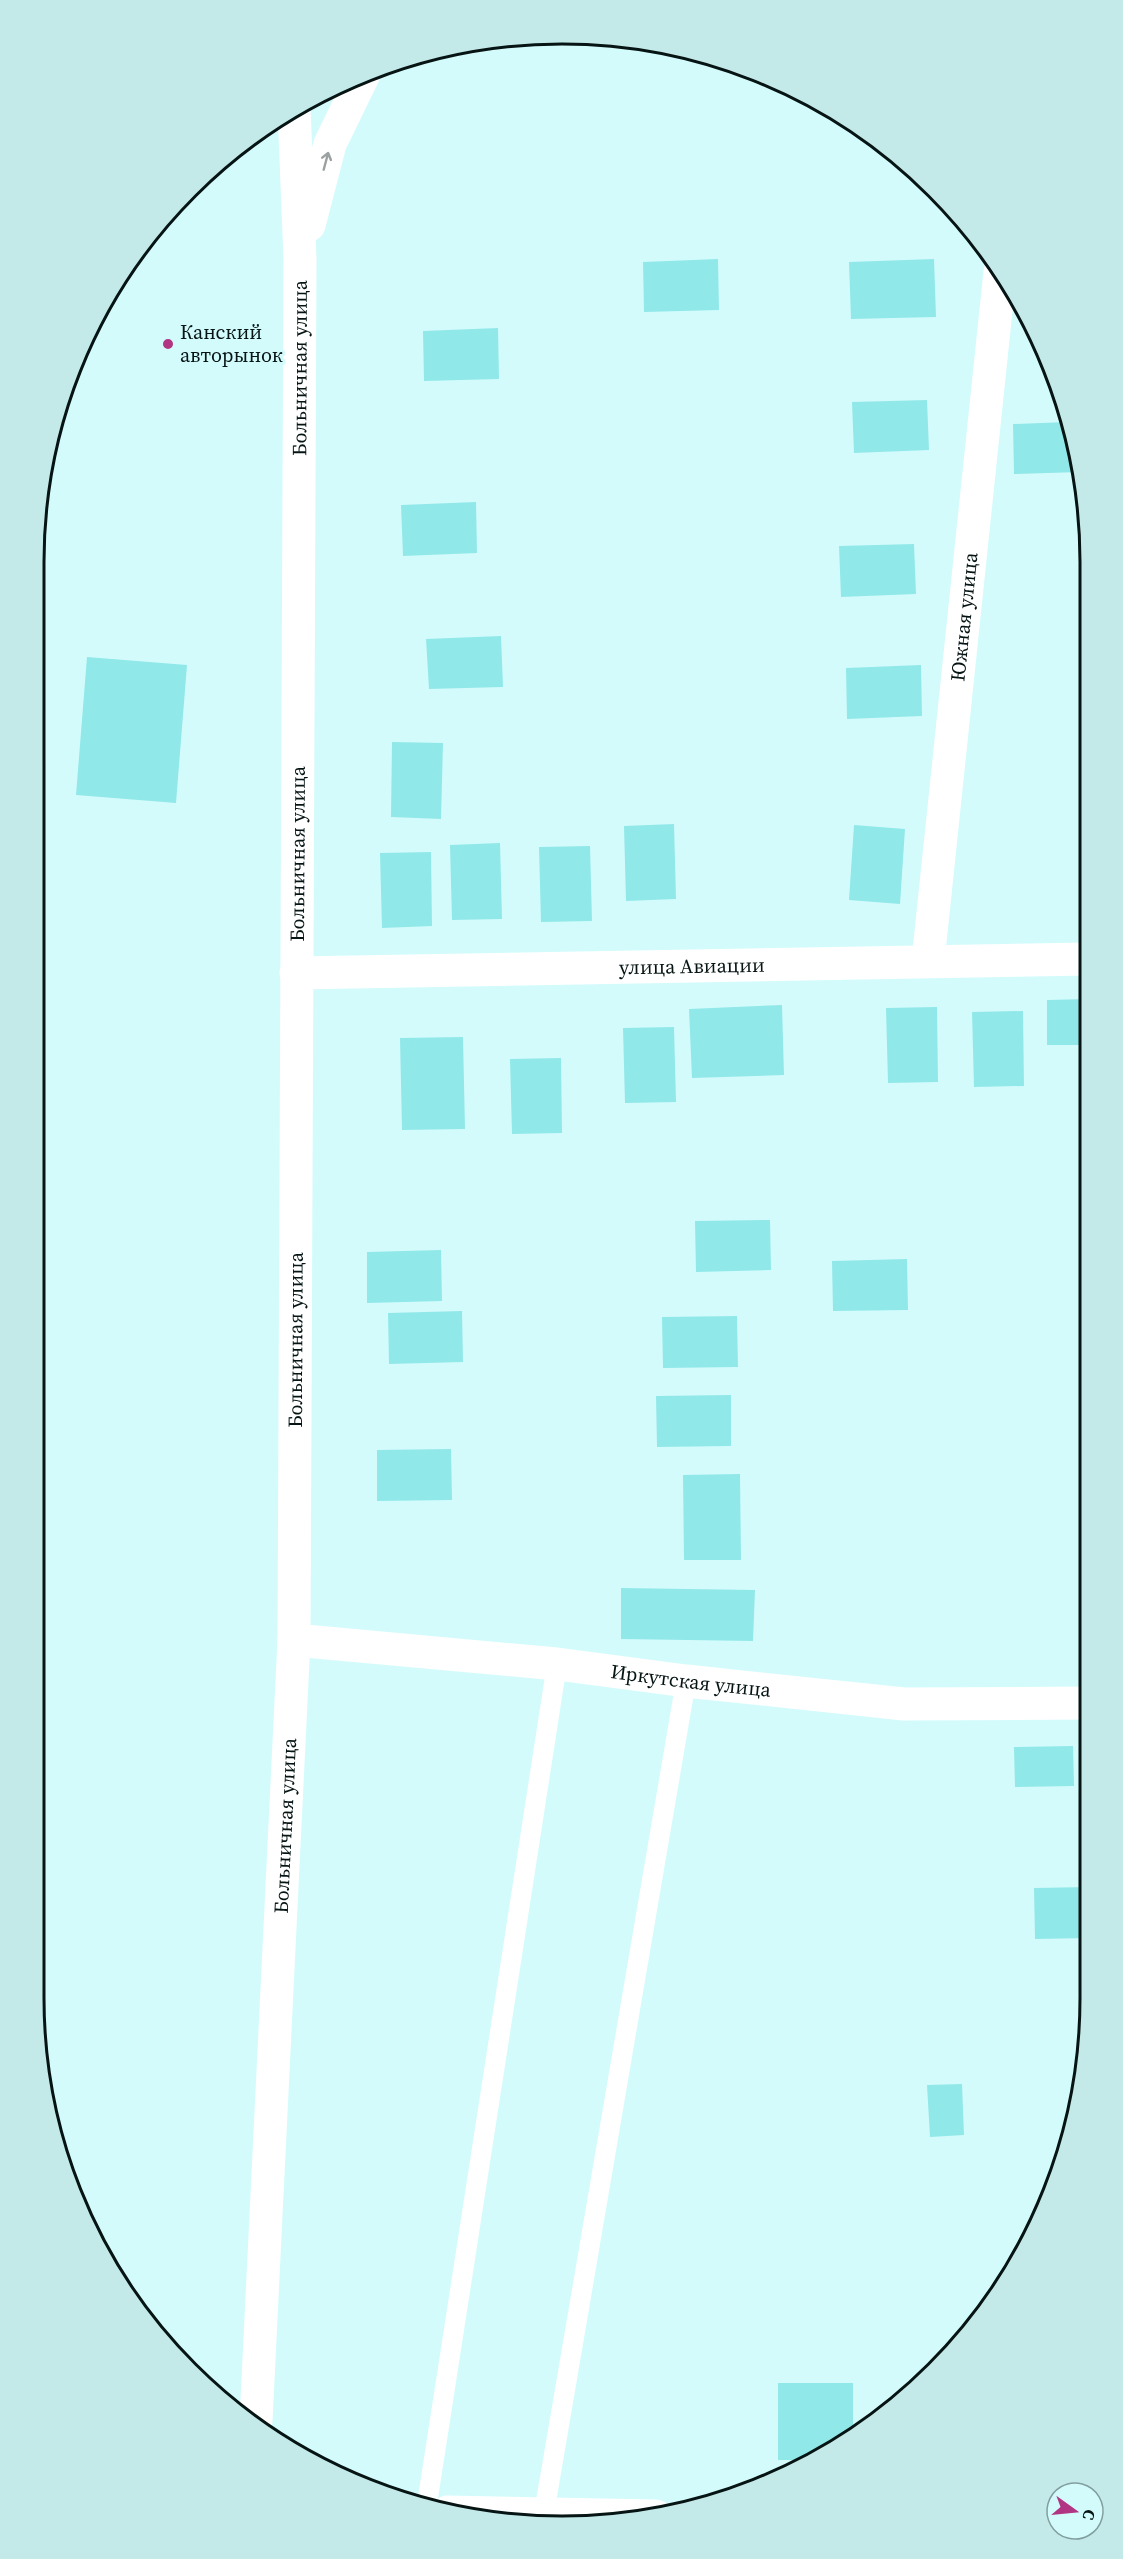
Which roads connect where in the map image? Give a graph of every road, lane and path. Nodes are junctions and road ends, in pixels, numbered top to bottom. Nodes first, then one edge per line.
1 (359, 85) edge
2 (294, 118) edge
3 (300, 259) junction
4 (998, 283) edge
5 (1080, 958) edge
6 (928, 962) junction
7 (296, 973) junction
8 (294, 1640) junction
9 (557, 1664) junction
10 (686, 1681) junction
11 (1080, 1703) edge
12 (256, 2415) edge
13 (428, 2498) edge
14 (543, 2515) edge

3 -> 1 street
2 - 3 street
3 - 7 street, Больничная улица
4 - 6 street, Южная улица
5 - 6 street, улица Авиации
6 - 7 street, улица Авиации
7 - 8 street, Больничная улица
8 - 9 street, Иркутская улица
8 - 12 street, Больничная улица
9 - 10 street, Иркутская улица
9 - 13 lane
10 - 11 street, Иркутская улица
10 - 14 lane

